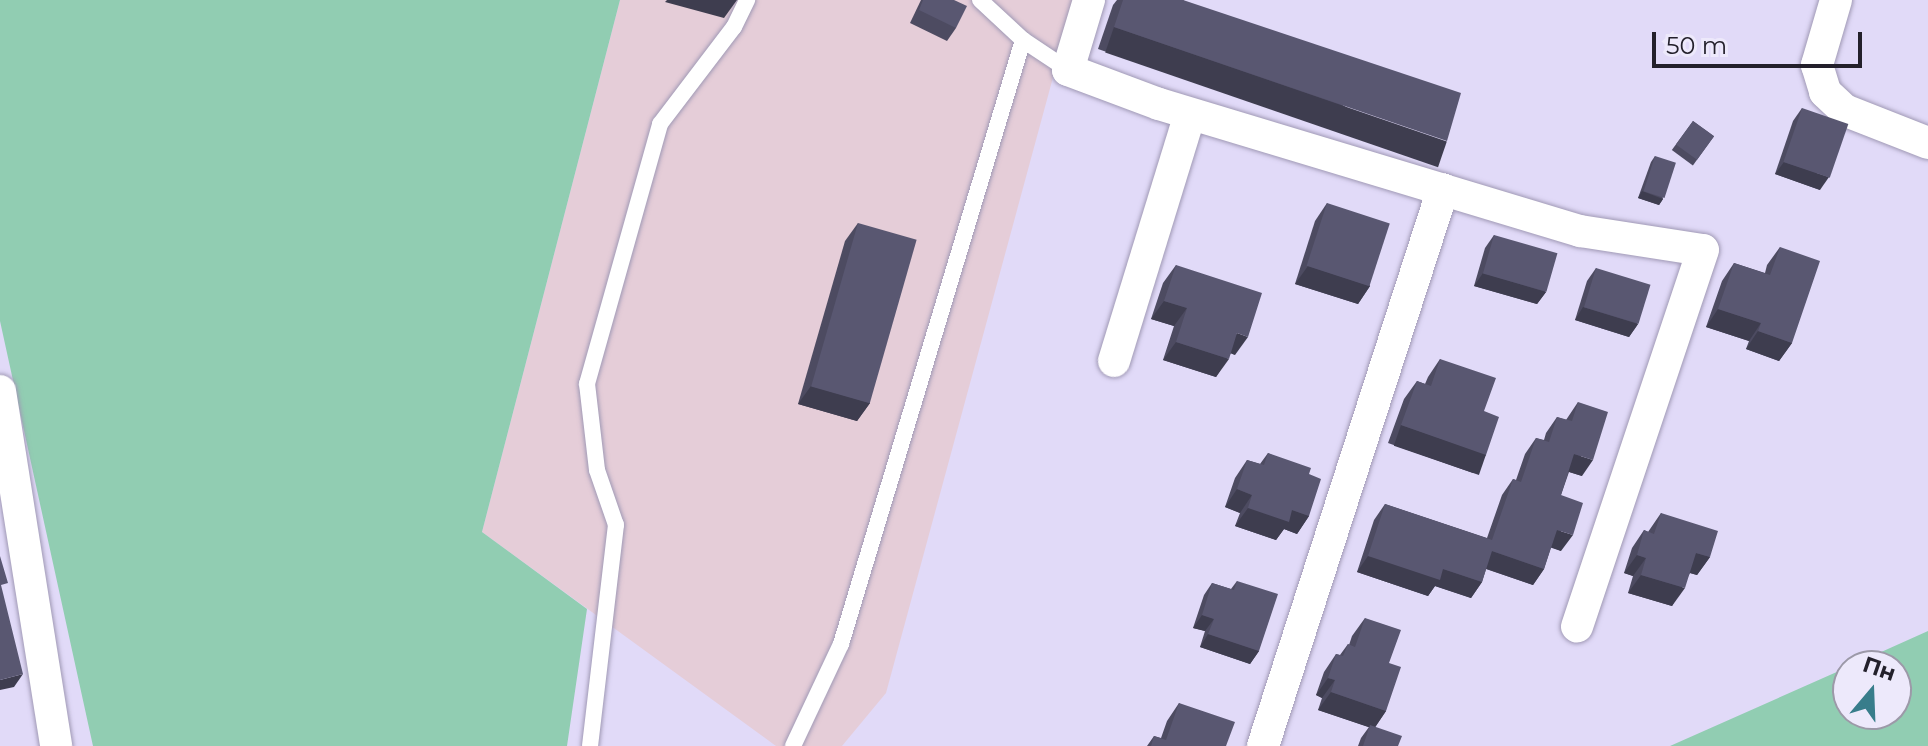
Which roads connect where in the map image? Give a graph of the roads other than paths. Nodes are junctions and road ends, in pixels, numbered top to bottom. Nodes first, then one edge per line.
1 (747, 0) edge
2 (980, 0) edge
3 (1089, 0) edge
4 (1836, 0) edge
5 (1023, 40) junction
6 (1068, 70) junction
7 (1190, 114) junction
8 (1928, 143) edge
9 (1443, 189) junction
10 (1114, 361) dead end
11 (0, 391) edge
12 (1577, 626) dead end
13 (56, 746) edge
14 (590, 746) edge
15 (793, 746) edge
16 (1263, 746) edge

1 - 14 lane
2 - 5 lane
3 - 6 street
4 - 8 street
5 - 6 lane
5 - 15 lane
6 - 7 street
7 - 9 street
7 - 10 street
9 - 12 street
9 - 16 street
11 - 13 street

